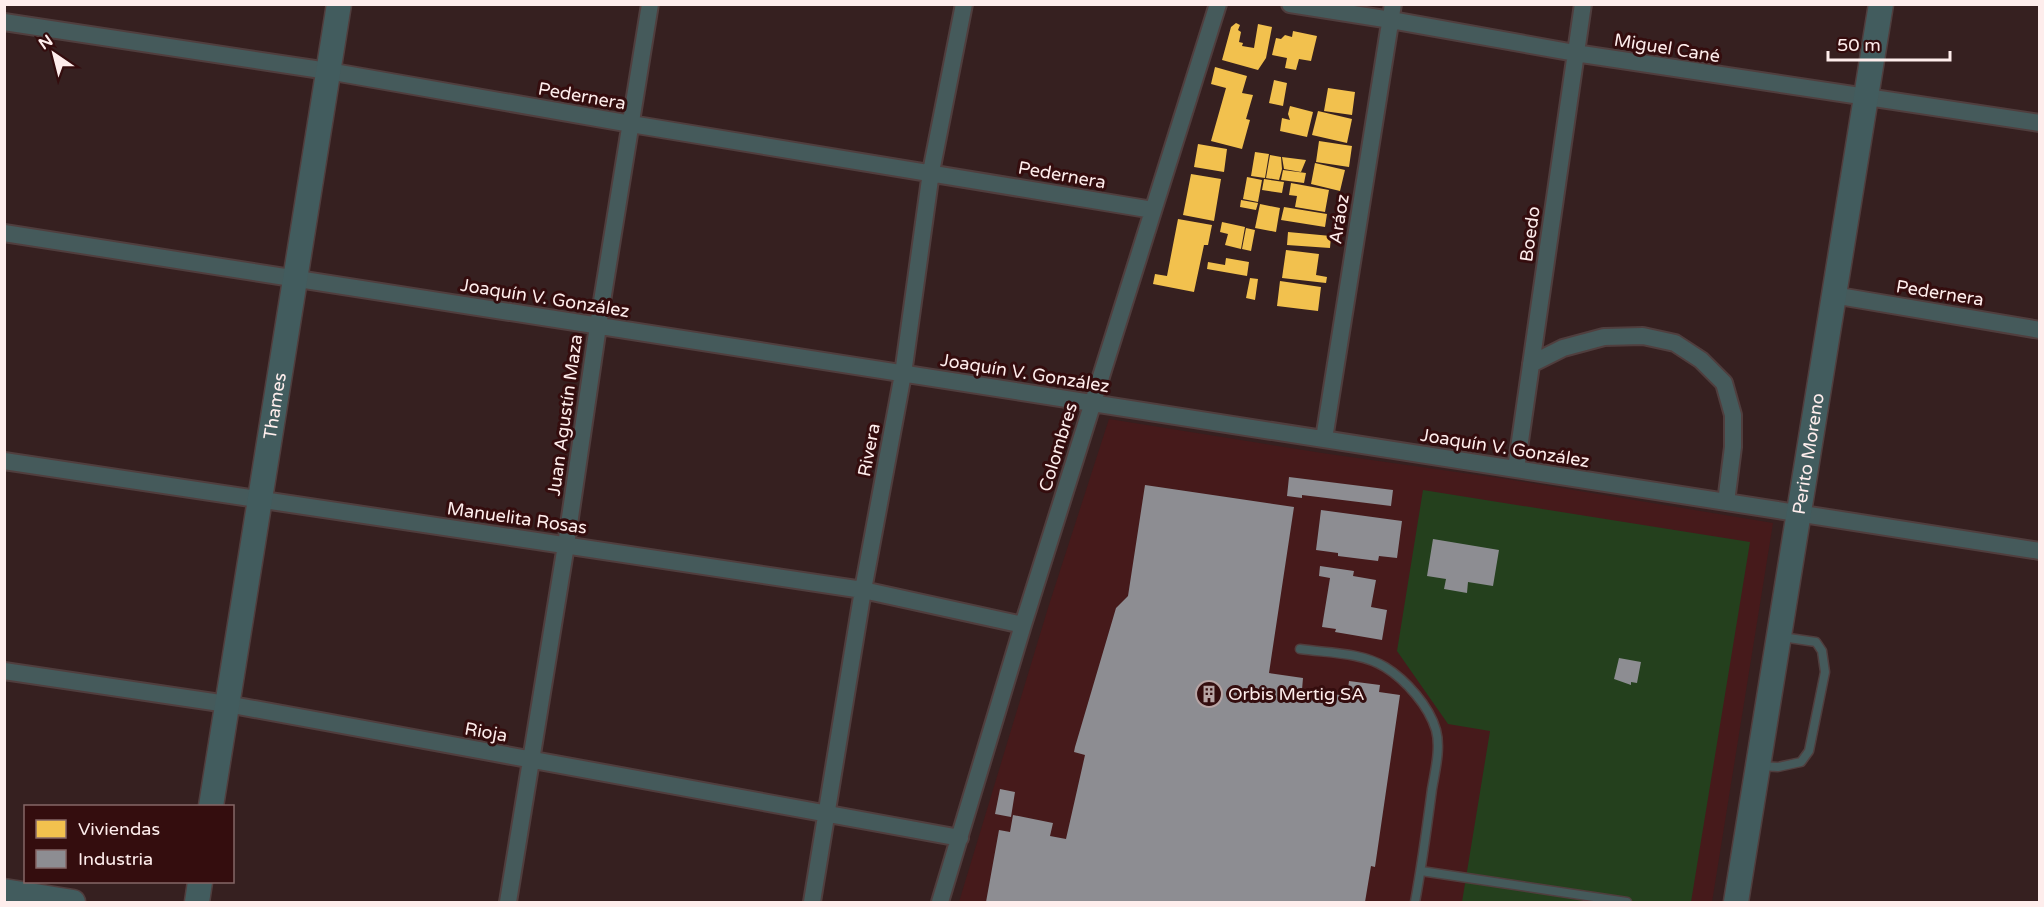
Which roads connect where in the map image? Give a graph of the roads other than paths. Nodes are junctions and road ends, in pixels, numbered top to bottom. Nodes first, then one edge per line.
1 (339, 4) edge
2 (650, 4) edge
3 (964, 4) edge
4 (1218, 4) edge
5 (1290, 4) edge
6 (1583, 4) edge
7 (1881, 4) edge
8 (1392, 12) edge
9 (4, 22) edge
10 (1575, 53) junction
11 (328, 71) junction
12 (1866, 98) junction
13 (2040, 123) edge
14 (631, 124) junction
15 (932, 172) junction
16 (1153, 210) junction
17 (4, 233) edge
18 (294, 279) junction
19 (1833, 295) junction
20 (598, 326) junction
21 (2040, 330) edge
22 (1532, 364) junction
23 (903, 374) junction
24 (1092, 403) junction
25 (1324, 439) junction
26 (4, 461) edge
27 (1516, 469) junction
28 (259, 500) junction
29 (1726, 502) junction
30 (1799, 513) junction
31 (566, 545) junction
32 (2040, 551) edge
33 (863, 591) junction
34 (1023, 625) junction
35 (1779, 636) junction
36 (1300, 649) dead end
37 (4, 671) edge
38 (227, 704) junction
39 (531, 760) junction
40 (1758, 766) junction
41 (212, 805) edge
42 (826, 814) junction
43 (960, 838) junction
44 (1421, 871) junction
45 (200, 883) edge
46 (4, 891) edge
47 (73, 903) edge
48 (197, 903) edge
49 (508, 903) edge
50 (812, 903) edge
51 (940, 903) edge
52 (1415, 903) edge
53 (1627, 903) edge
54 (1736, 903) edge

1 - 11 street, Thames
2 - 14 street, Juan Agustín Maza
3 - 15 street, Rivera
4 - 16 street, Colombres
5 - 8 street, Miguel Cané
6 - 10 street, Boedo
7 - 12 street, Perito Moreno
8 - 10 street, Miguel Cané
8 - 25 street, Aráoz
9 - 11 street, Pedernera
10 - 12 street, Miguel Cané
10 - 22 street, Boedo
11 - 14 street, Pedernera
11 - 18 street, Thames
12 - 13 street, Miguel Cané
12 - 19 street, Perito Moreno
14 - 15 street, Pedernera
14 - 20 street, Juan Agustín Maza
15 - 16 street, Pedernera
15 - 23 street, Rivera
16 - 24 street, Colombres
17 - 18 street, Joaquín V. González
18 - 20 street, Joaquín V. González
18 - 28 street, Thames
19 - 21 street, Pedernera
19 - 30 street, Perito Moreno
20 - 23 street, Joaquín V. González
20 - 31 street, Juan Agustín Maza
22 - 27 street, Boedo
22 - 29 street
23 - 24 street, Joaquín V. González
23 - 33 street, Rivera
24 - 25 street, Joaquín V. González
24 - 34 street, Colombres
25 - 27 street, Joaquín V. González
26 - 28 street, Manuelita Rosas
27 - 29 street, Joaquín V. González
28 - 31 street, Manuelita Rosas
28 - 38 street, Thames
29 - 30 street, Joaquín V. González
30 - 32 street, Joaquín V. González
30 - 35 street, Perito Moreno
31 - 33 street, Manuelita Rosas
31 - 39 street, Juan Agustín Maza
33 - 34 street, Manuelita Rosas
33 - 42 street, Rivera
34 - 43 street, Colombres
35 - 40 street, Perito Moreno
35 - 40 lane
36 - 44 lane
37 - 38 street, Rioja
38 - 39 street, Rioja
38 - 41 street, Thames
39 - 42 street, Rioja
39 - 49 street, Juan Agustín Maza
40 - 54 street, Perito Moreno
42 - 43 street, Rioja
42 - 50 street, Rivera
43 - 51 street, Colombres
44 - 52 lane
44 - 53 lane
45 - 48 street
46 - 47 street

